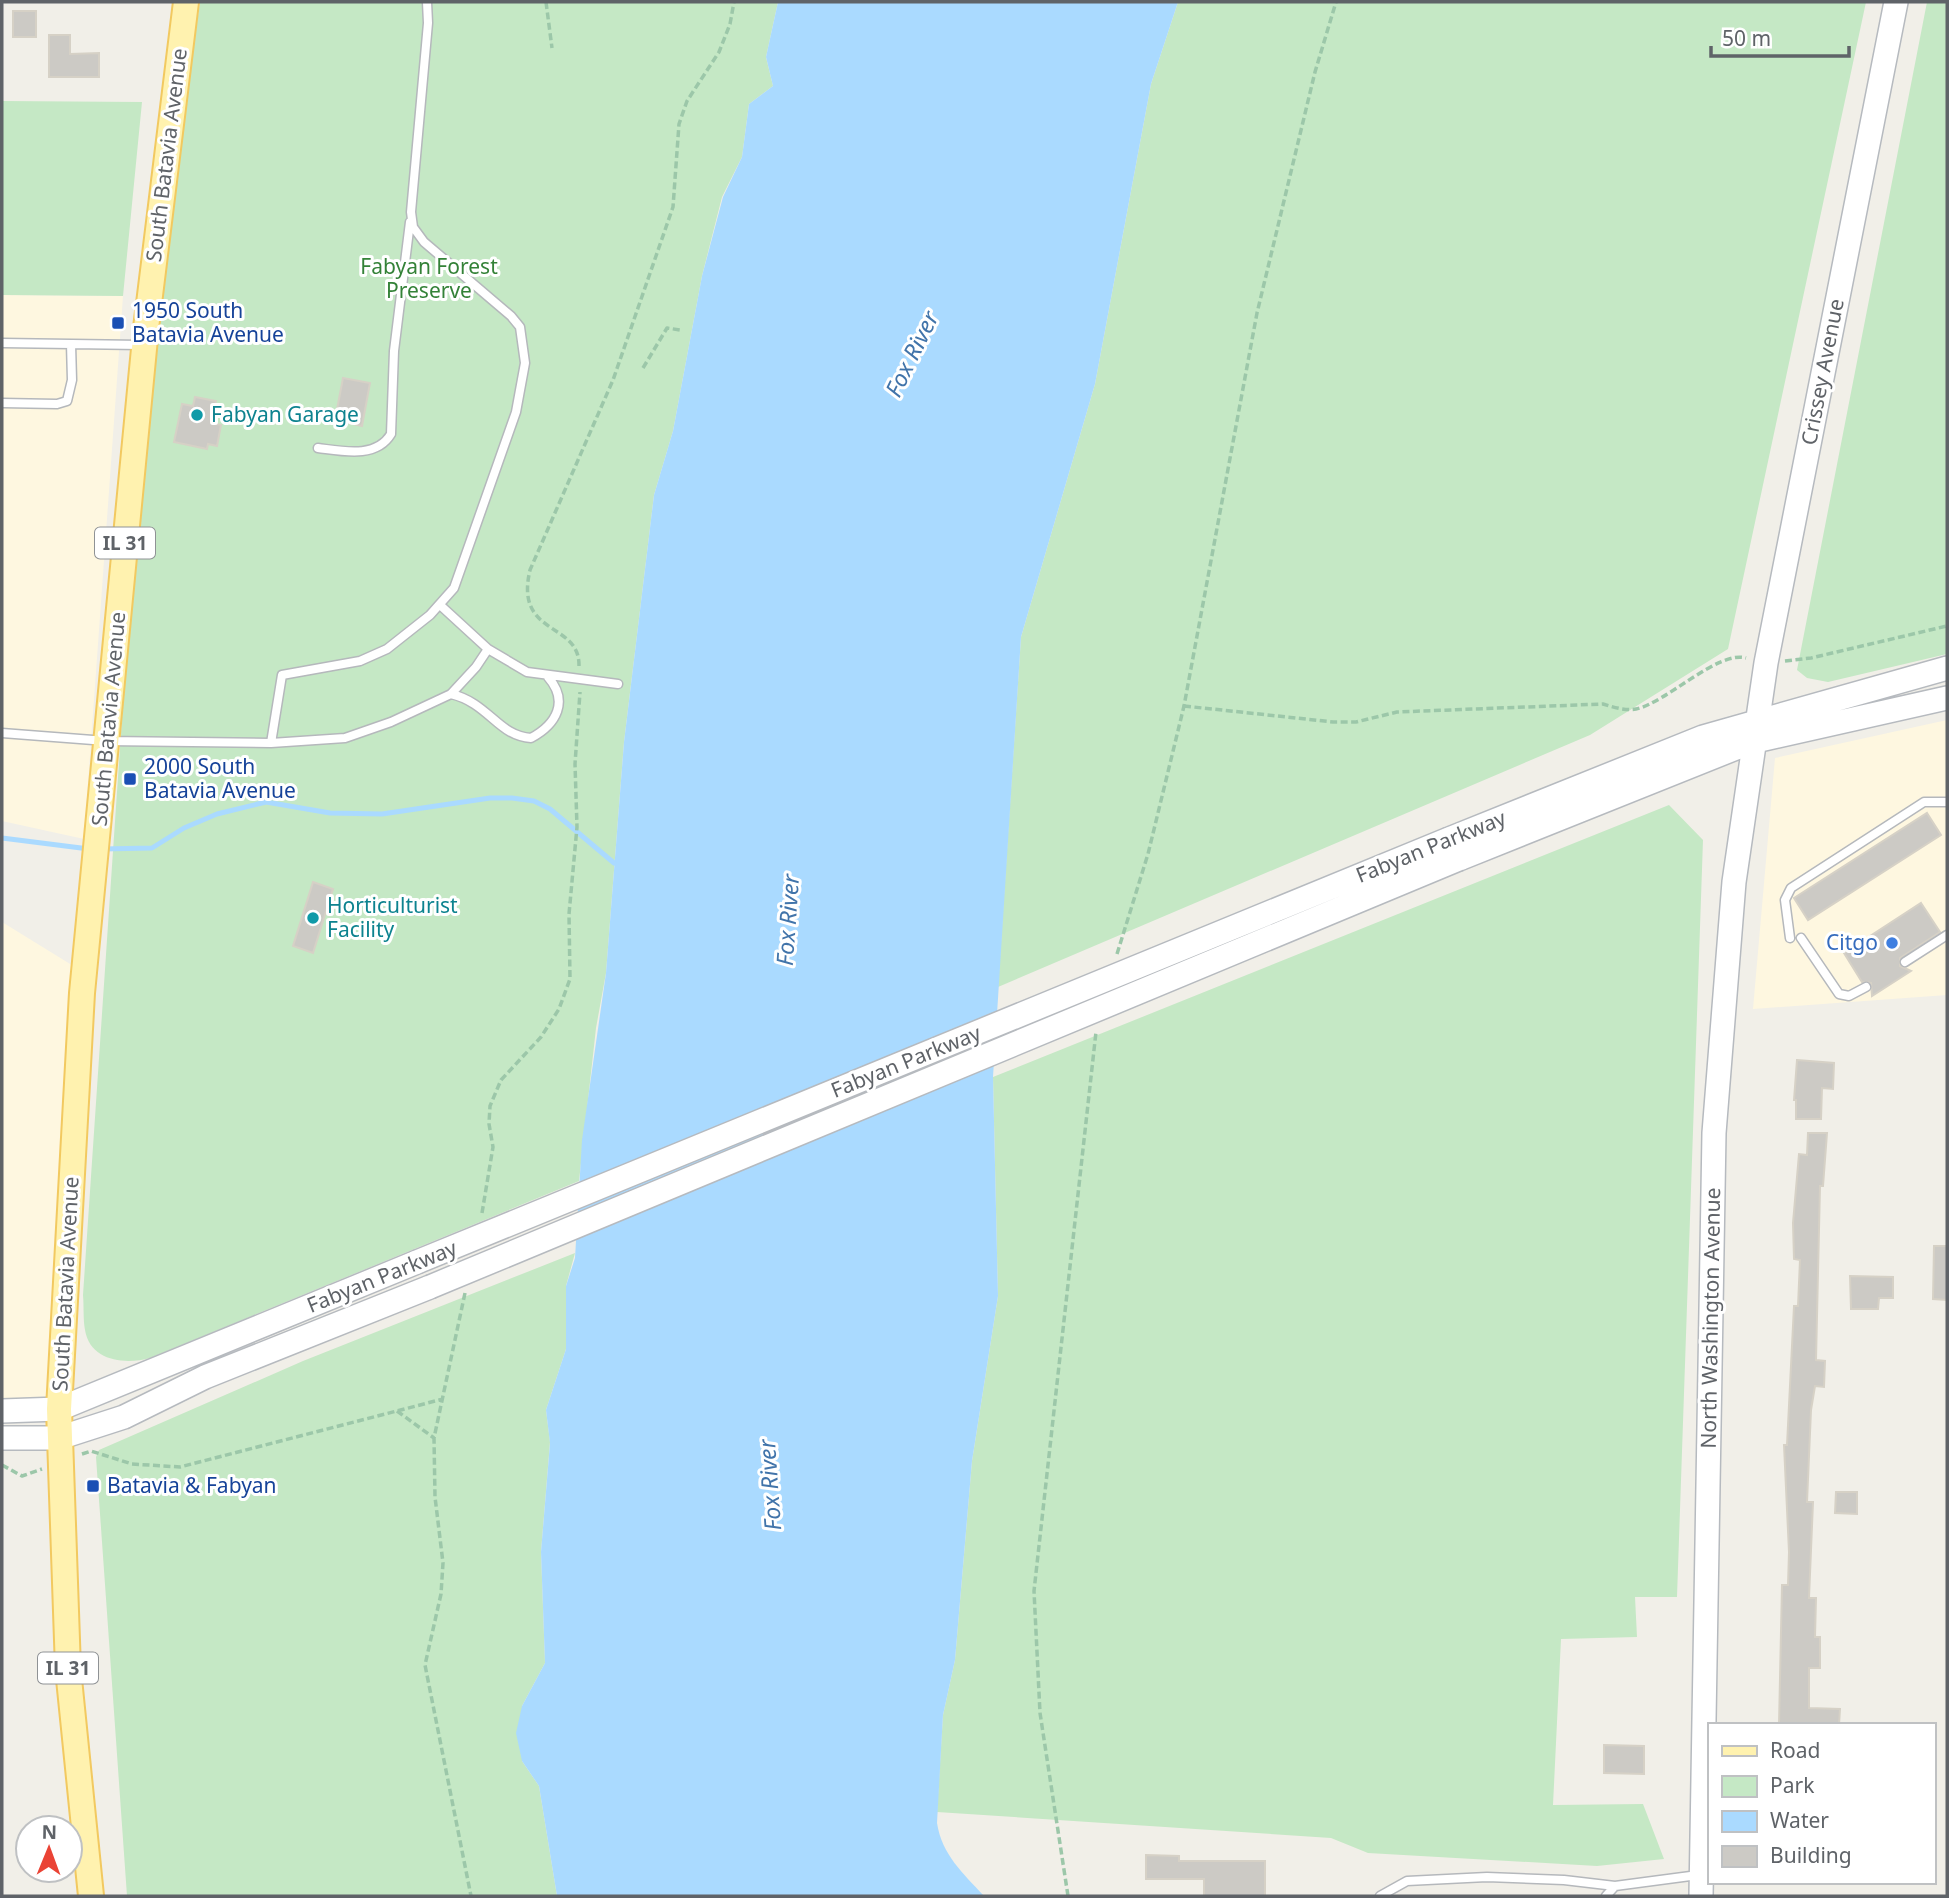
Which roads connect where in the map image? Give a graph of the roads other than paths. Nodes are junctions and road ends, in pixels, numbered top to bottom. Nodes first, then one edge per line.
1 (186, 2) edge
2 (427, 2) edge
3 (1896, 2) edge
4 (411, 212) junction
5 (2, 343) edge
6 (71, 344) junction
7 (144, 345) junction
8 (2, 403) edge
9 (318, 448) dead end
10 (440, 605) junction
11 (488, 649) junction
12 (1947, 668) edge
13 (547, 677) junction
14 (618, 684) dead end
15 (452, 694) junction
16 (1947, 698) edge
17 (1754, 731) junction
18 (2, 733) edge
19 (106, 741) junction
20 (271, 743) junction
21 (1947, 802) edge
22 (1454, 849) junction
23 (1947, 935) edge
24 (1790, 938) dead end
25 (1801, 938) dead end
26 (1905, 962) dead end
27 (1866, 988) dead end
28 (59, 1409) junction
29 (2, 1411) edge
30 (2, 1438) edge
31 (59, 1438) junction
32 (1701, 1885) edge
33 (1615, 1886) junction
34 (90, 1896) edge
35 (1380, 1896) edge
36 (1606, 1896) edge

1 - 7 main road, South Batavia Avenue / IL 31
2 - 4 lane
3 - 17 main road, Crissey Avenue
4 - 9 lane
4 - 10 lane
5 - 6 lane
6 - 7 lane
6 - 8 lane
7 - 19 main road, South Batavia Avenue / IL 31
10 - 11 lane
10 - 20 lane
11 - 13 lane
11 - 15 lane
12 - 17 main road
13 - 14 lane
13 - 15 lane
15 - 20 lane
16 - 17 main road
17 - 22 main road, Fabyan Parkway
17 - 32 main road, North Washington Avenue
18 - 19 lane
19 - 20 lane
19 - 28 main road, South Batavia Avenue / IL 31
21 - 24 lane
22 - 28 main road, Fabyan Parkway, bridge
22 - 31 main road, Fabyan Parkway, bridge
23 - 26 lane
25 - 27 lane
28 - 29 main road
28 - 31 main road, South Batavia Avenue / IL 31
30 - 31 main road, Fabyan Parkway
31 - 34 main road, IL 31
32 - 33 lane
33 - 35 lane
33 - 36 lane

